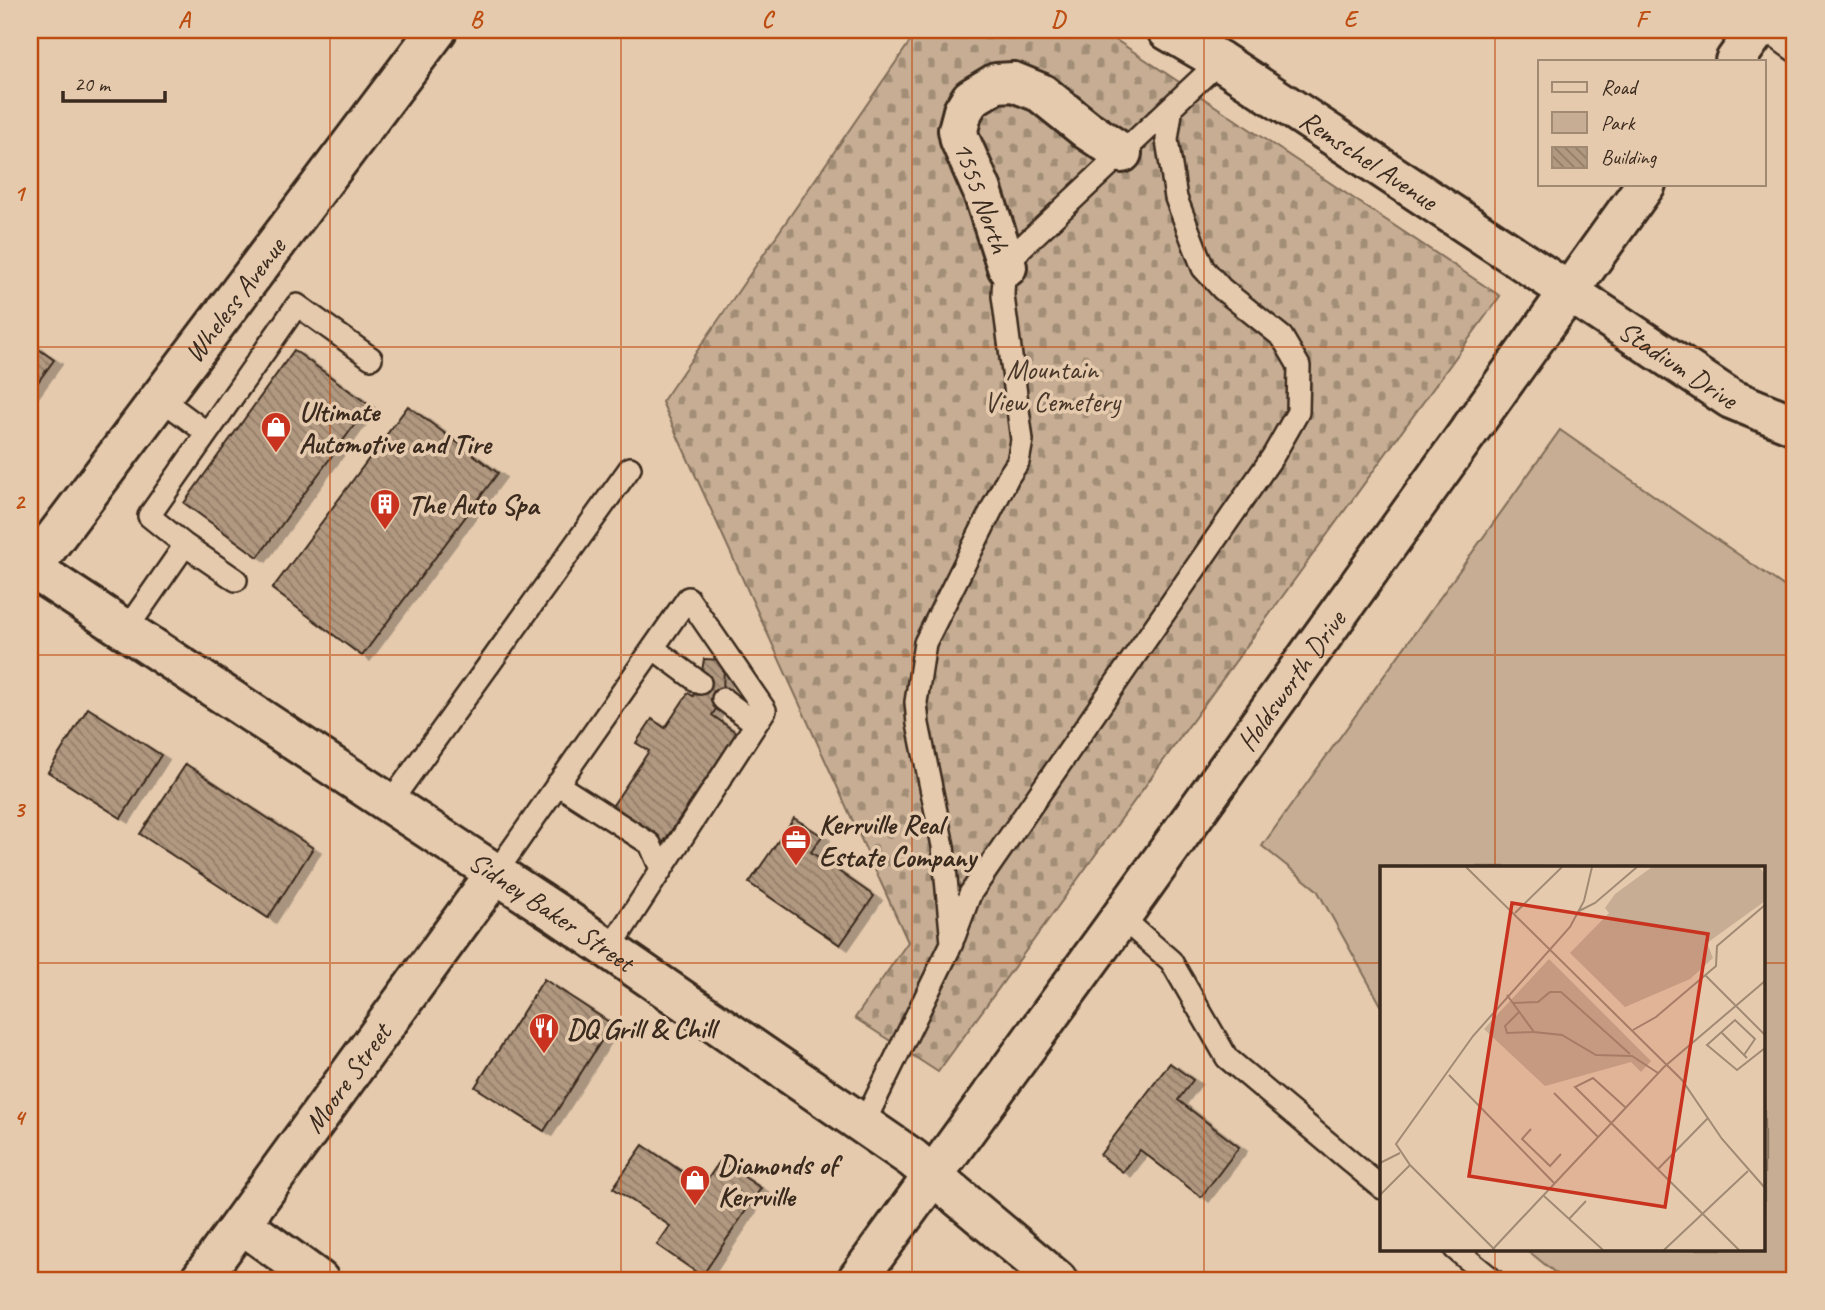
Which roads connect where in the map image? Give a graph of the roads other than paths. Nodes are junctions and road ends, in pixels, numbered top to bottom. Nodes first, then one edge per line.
1 (436, 30) edge
2 (1167, 30) edge
3 (1757, 30) edge
4 (1766, 30) edge
5 (1795, 51) edge
6 (1736, 60) edge
7 (1220, 61) junction
8 (1172, 106) junction
9 (1122, 153) junction
10 (1645, 186) edge
11 (1007, 267) junction
12 (1568, 291) junction
13 (371, 358) dead end
14 (160, 398) junction
15 (1795, 425) edge
16 (207, 433) junction
17 (630, 468) dead end
18 (184, 545) junction
19 (31, 567) edge
20 (236, 580) dead end
21 (126, 630) junction
22 (653, 648) junction
23 (700, 683) dead end
24 (723, 699) dead end
25 (755, 723) junction
26 (557, 784) junction
27 (389, 804) junction
28 (661, 869) junction
29 (495, 874) junction
30 (1122, 917) junction
31 (952, 943) junction
32 (609, 950) junction
33 (863, 1125) junction
34 (933, 1176) junction
35 (1380, 1186) edge
36 (242, 1224) junction
37 (1456, 1250) edge
38 (200, 1280) edge
39 (319, 1280) edge
40 (857, 1280) edge
41 (1057, 1280) edge
42 (1493, 1280) edge

1 - 14 main road, Wheless Avenue
2 - 7 main road, Remschel Avenue
3 - 6 main road
4 - 5 lane
7 - 8 lane
7 - 12 main road, Remschel Avenue
8 - 9 lane
8 - 31 lane
9 - 11 lane
9 - 11 main road, 1555 North
10 - 12 main road, Holdsworth Drive
11 - 31 lane
12 - 15 main road, Stadium Drive
12 - 30 main road, Holdsworth Drive
13 - 16 lane
14 - 16 lane
14 - 19 main road, Wheless Avenue
16 - 18 lane
17 - 27 lane
18 - 20 lane
18 - 21 lane
19 - 21 main road, Sidney Baker Street
21 - 27 main road, Sidney Baker Street
22 - 23 lane
22 - 25 lane
22 - 26 lane
24 - 25 lane
25 - 28 lane
26 - 28 lane
26 - 29 lane
27 - 29 main road, Sidney Baker Street
28 - 32 lane
29 - 32 main road, Sidney Baker Street
29 - 36 main road, Moore Street
30 - 34 main road, Holdsworth Drive
30 - 35 lane
31 - 33 lane
32 - 33 main road, Sidney Baker Street
33 - 34 main road, Sidney Baker Street
34 - 40 main road, Holdsworth Drive
34 - 41 main road, Sidney Baker Street
36 - 38 main road, Moore Street
36 - 39 main road
37 - 42 lane

